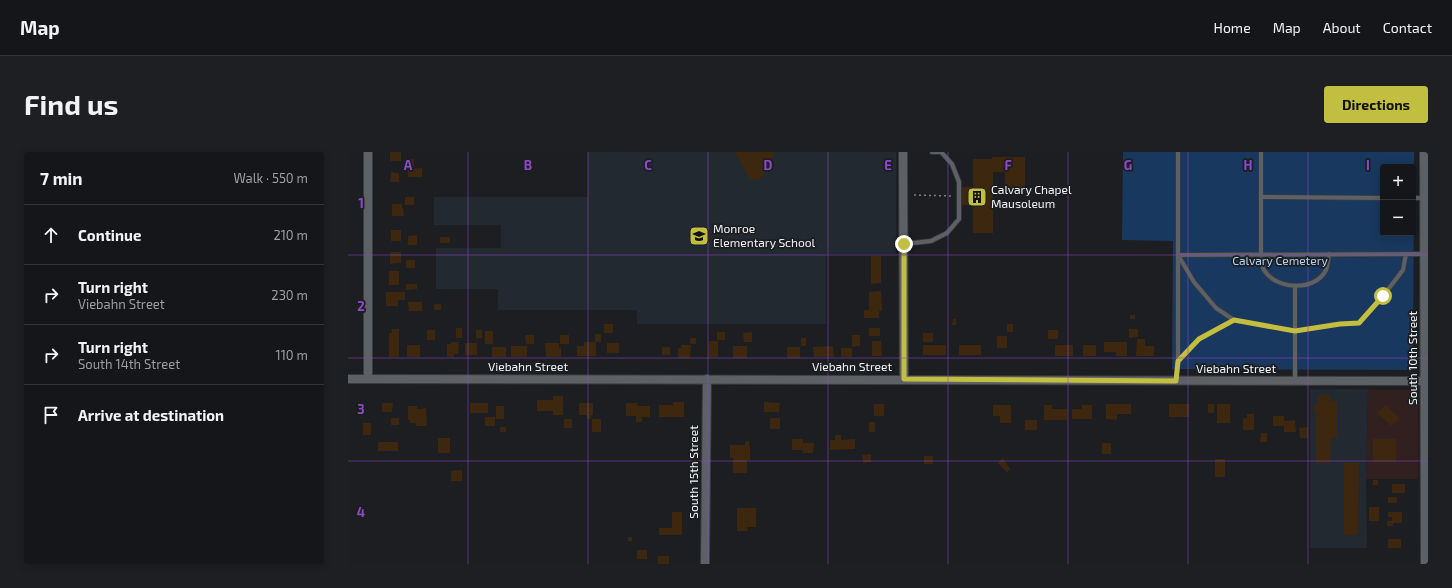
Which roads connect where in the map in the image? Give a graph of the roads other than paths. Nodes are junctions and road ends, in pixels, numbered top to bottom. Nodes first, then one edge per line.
1 (368, 152) edge
2 (903, 152) edge
3 (932, 152) edge
4 (941, 152) edge
5 (1178, 152) edge
6 (1261, 152) edge
7 (1425, 152) edge
8 (1262, 197) junction
9 (1380, 198) edge
10 (1416, 198) edge
11 (1426, 198) junction
12 (1427, 230) edge
13 (904, 244) junction
14 (1261, 254) junction
15 (1329, 254) junction
16 (1406, 254) junction
17 (1426, 254) junction
18 (1178, 255) junction
19 (1295, 287) junction
20 (1234, 320) junction
21 (1295, 331) junction
22 (1178, 361) junction
23 (348, 379) edge
24 (368, 379) junction
25 (707, 379) junction
26 (904, 379) junction
27 (1176, 381) junction
28 (1295, 381) junction
29 (1427, 381) edge
30 (705, 564) edge
31 (1426, 564) edge

1 - 24 street
2 - 13 street
3 - 4 lane
4 - 13 lane
5 - 18 lane
6 - 8 lane
7 - 11 street, South 10th Street
8 - 9 lane
8 - 14 lane
10 - 11 lane
11 - 12 street, South 10th Street
12 - 17 street, South 10th Street
13 - 26 street
14 - 15 lane
14 - 18 lane
14 - 19 lane
15 - 16 lane
15 - 19 lane
16 - 17 lane
16 - 21 lane
17 - 29 street, South 10th Street
18 - 20 lane
18 - 22 lane
19 - 21 lane
20 - 21 lane
20 - 22 lane
21 - 28 lane
22 - 27 lane
23 - 24 street, Viebahn Street
24 - 25 street, Viebahn Street
25 - 26 street, Viebahn Street
25 - 30 street, South 15th Street
26 - 27 street, Viebahn Street
27 - 28 street, Viebahn Street
28 - 29 street, Viebahn Street
29 - 31 street, South 10th Street

